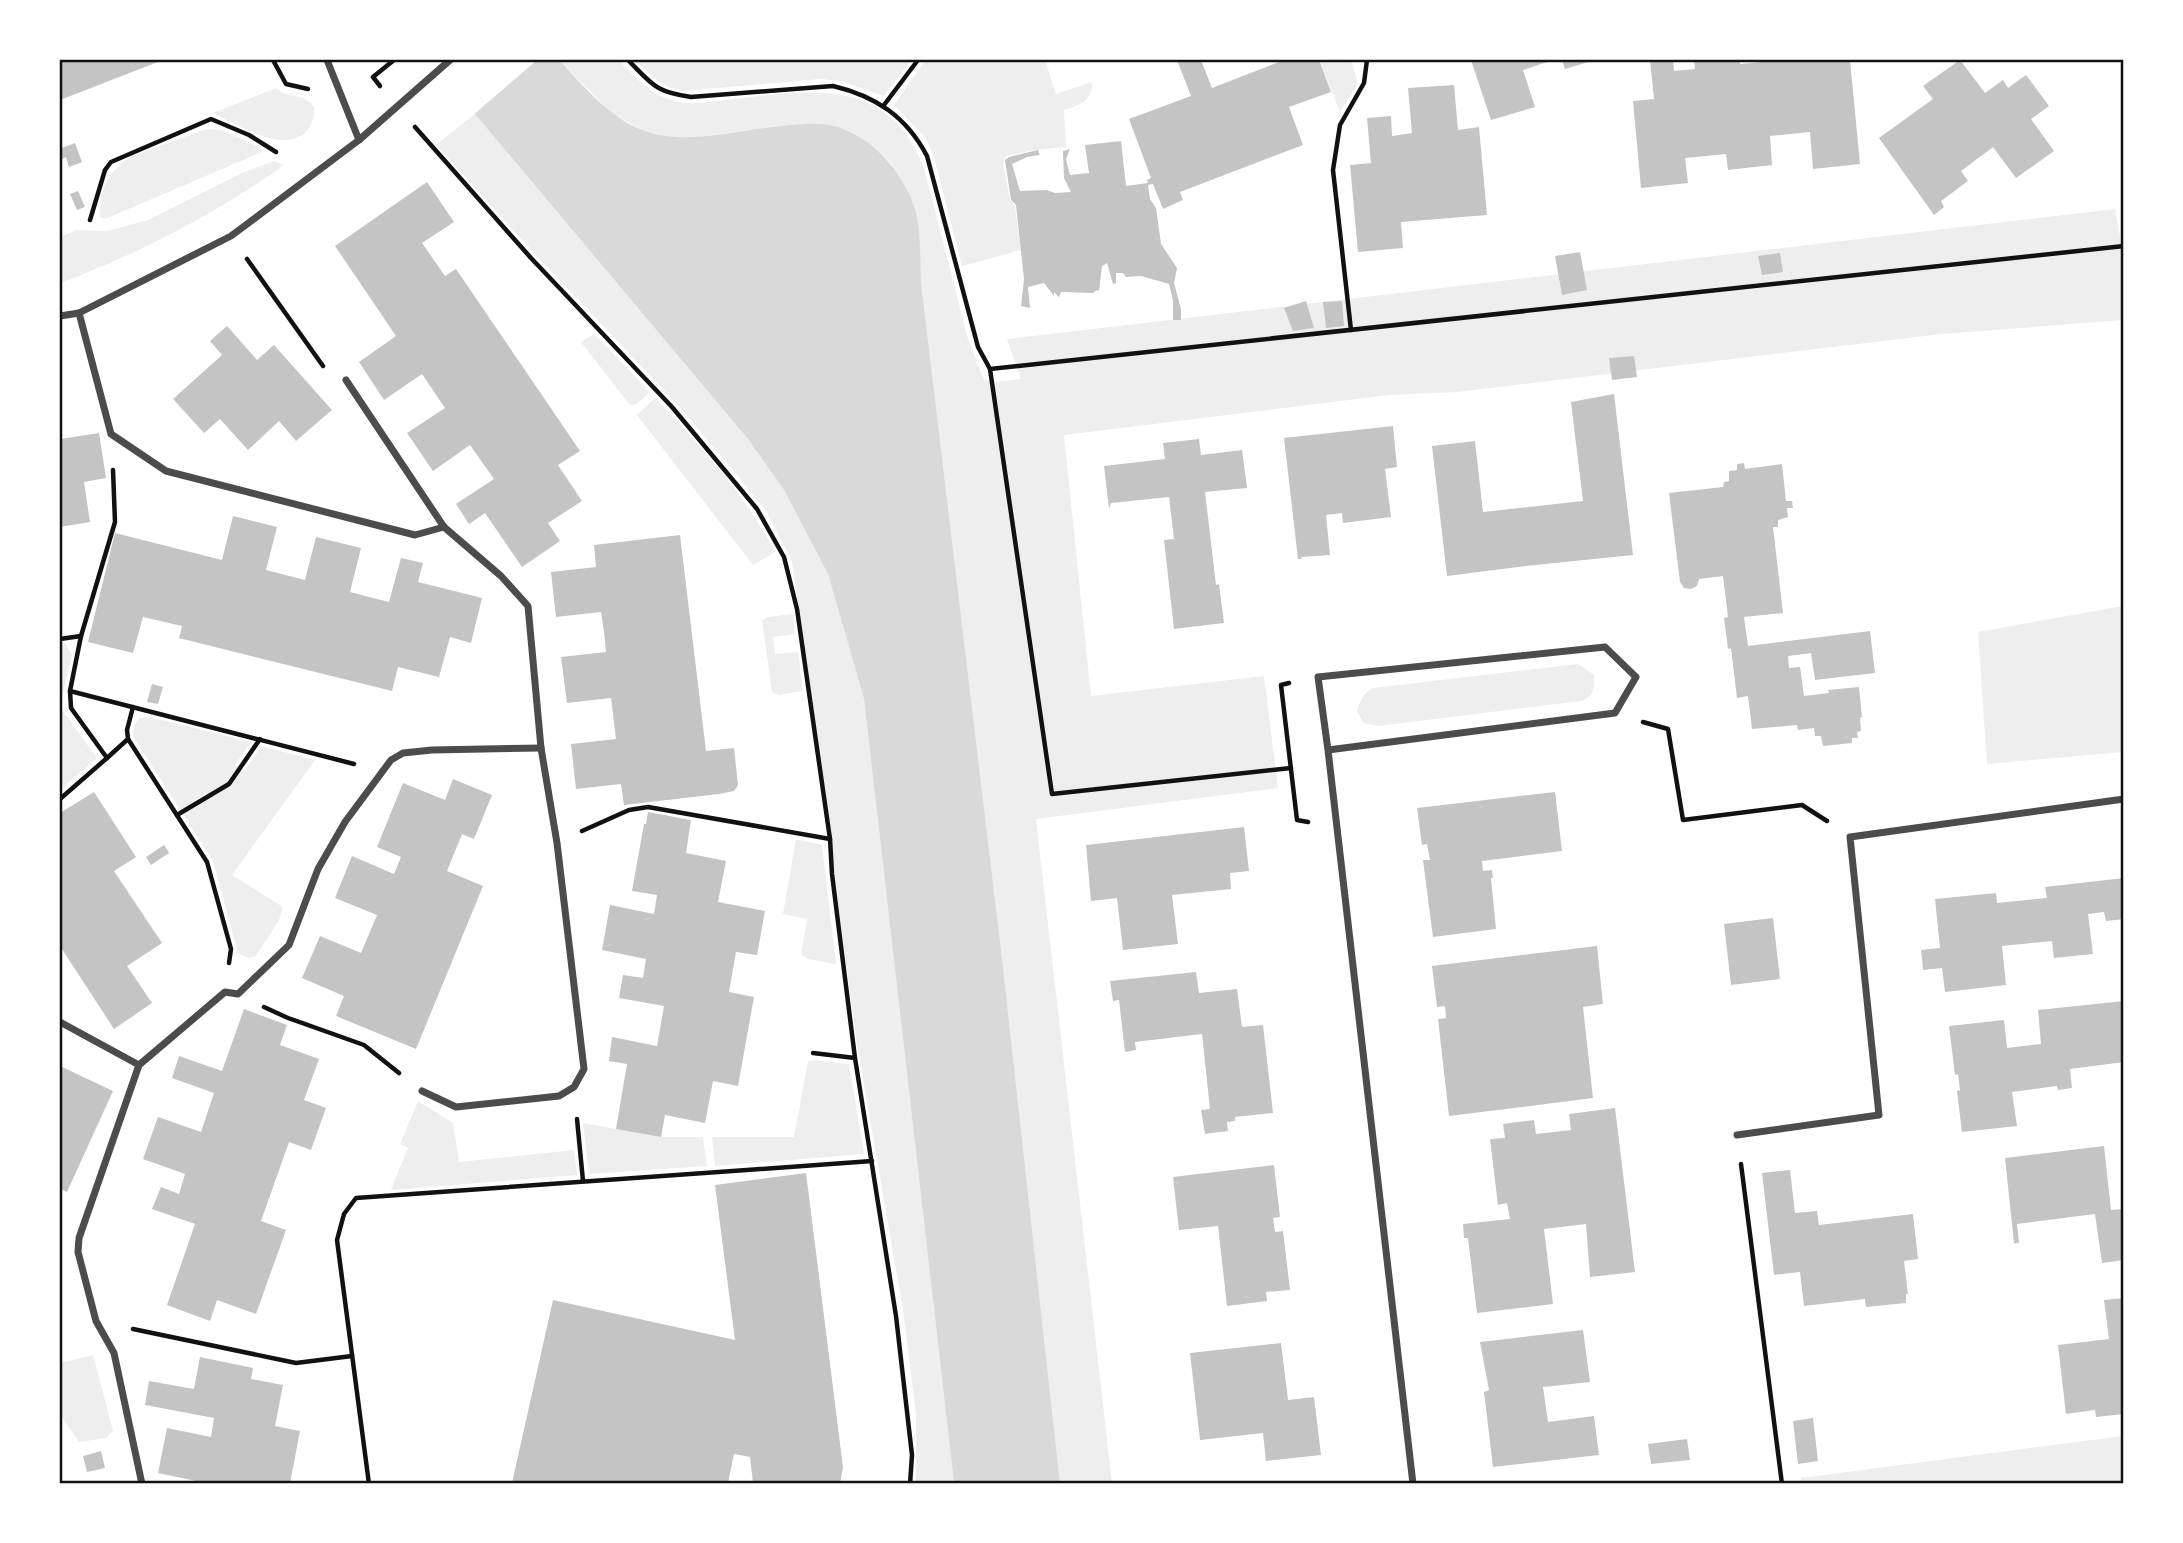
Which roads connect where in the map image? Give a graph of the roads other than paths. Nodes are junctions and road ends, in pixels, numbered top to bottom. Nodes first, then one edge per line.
1 (327, 60) edge
2 (450, 60) edge
3 (359, 140) junction
4 (79, 313) junction
5 (60, 316) edge
6 (346, 380) road end
7 (444, 527) junction
8 (541, 748) junction
9 (1328, 750) junction
10 (2123, 799) edge
11 (60, 1023) edge
12 (139, 1065) junction
13 (422, 1091) road end
14 (1737, 1135) road end
15 (142, 1483) edge
16 (1413, 1483) edge

1 - 3 street
2 - 3 street
3 - 4 street
4 - 5 street
4 - 7 street
6 - 7 street
7 - 8 street
8 - 12 street
8 - 13 street
9 - 9 street
9 - 16 street
10 - 14 street
11 - 12 street
12 - 15 street

